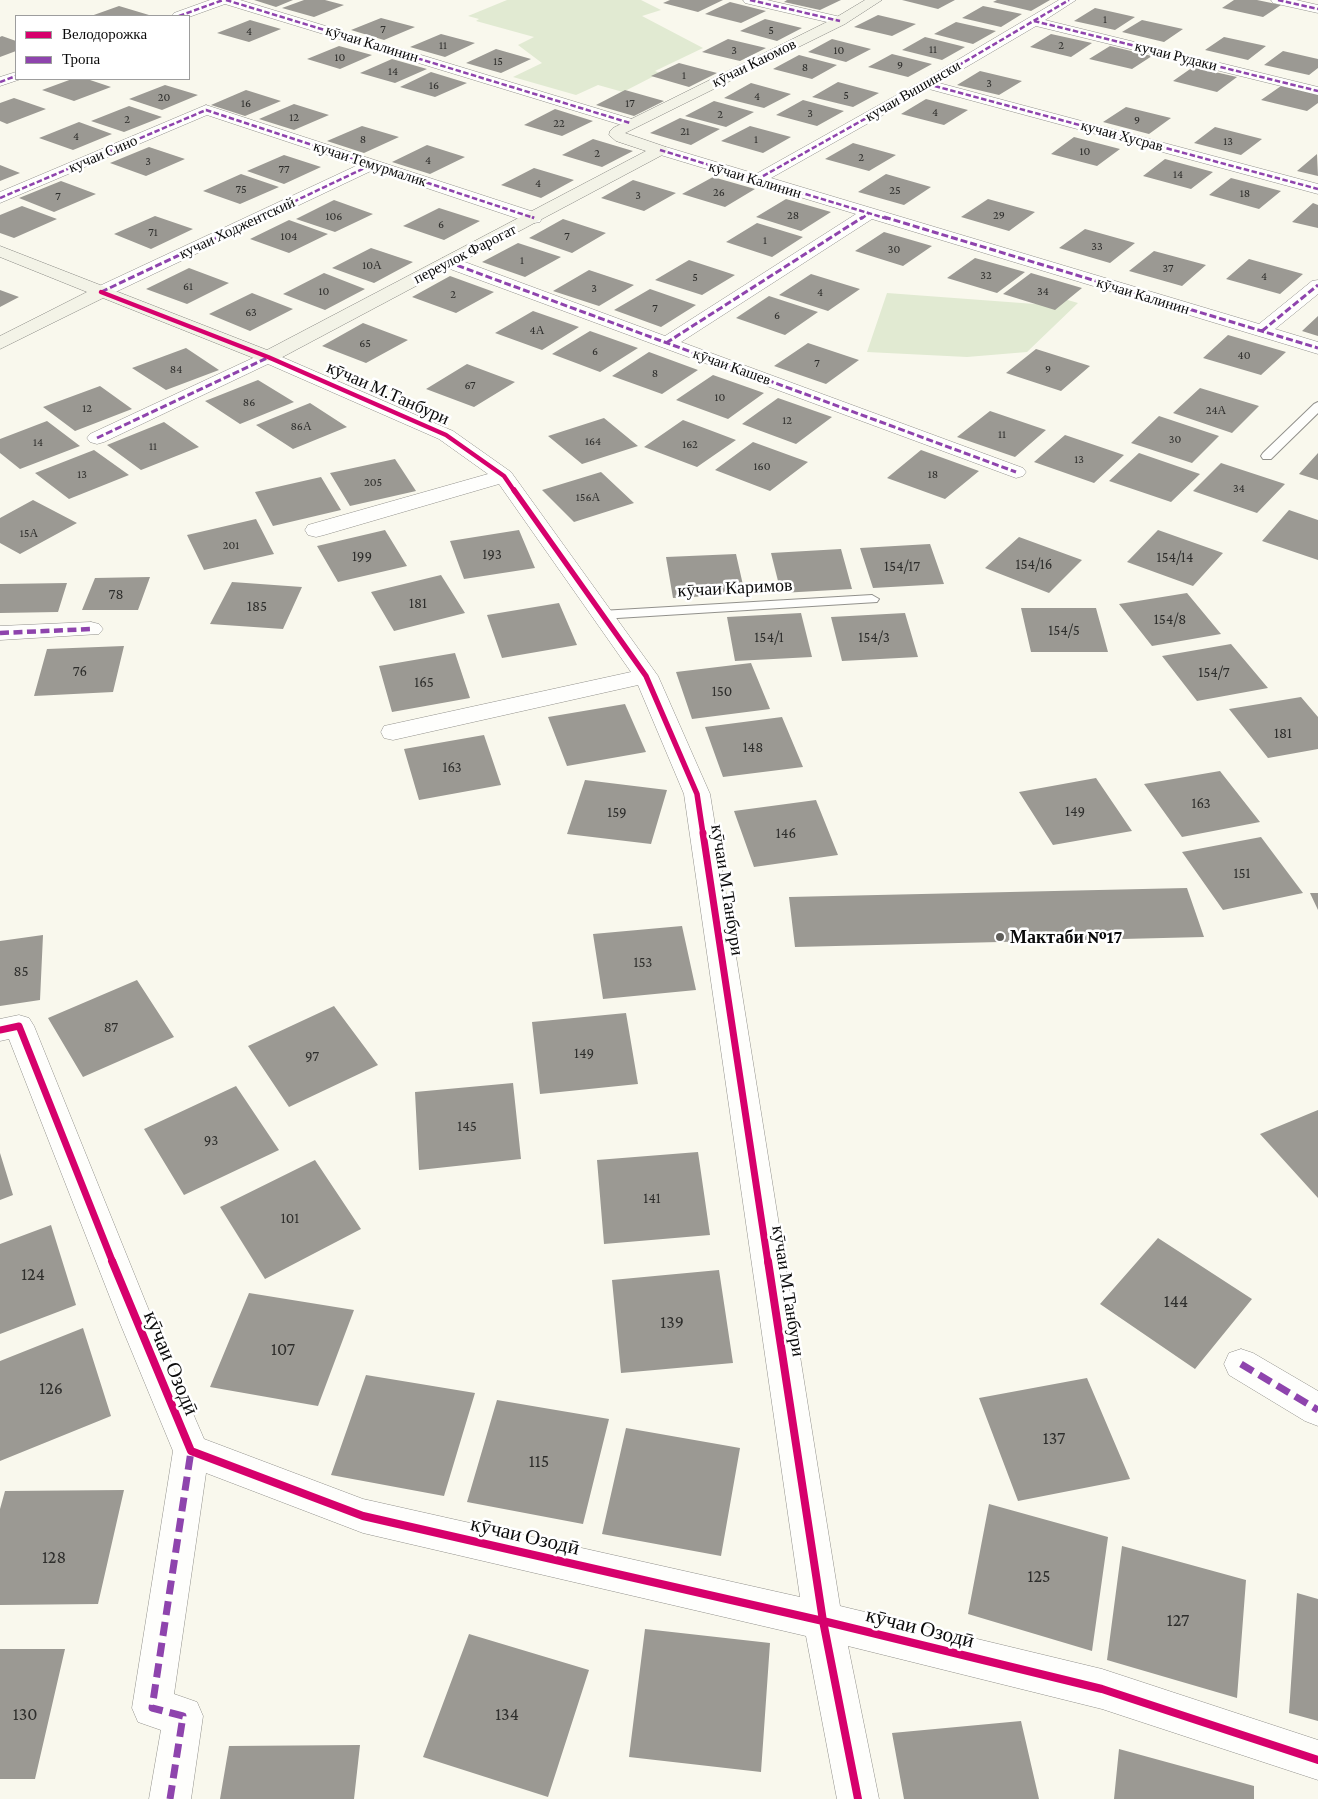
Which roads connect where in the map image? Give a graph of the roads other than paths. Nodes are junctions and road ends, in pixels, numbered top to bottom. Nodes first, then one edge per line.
1 (225, 0) edge
2 (750, 0) edge
3 (876, 0) edge
4 (1069, 0) edge
5 (1278, 0) edge
6 (1318, 8) edge
7 (182, 15) edge
8 (840, 21) junction
9 (1034, 21) junction
10 (15, 76) edge
11 (0, 82) edge
12 (927, 84) junction
13 (1318, 91) edge
14 (206, 110) joint
15 (630, 123) junction
16 (660, 150) junction
17 (373, 164) junction
18 (756, 180) junction
19 (1318, 189) edge
20 (0, 198) edge
21 (868, 214) junction
22 (534, 218) junction
23 (0, 251) edge
24 (448, 262) junction
25 (1318, 285) edge
26 (101, 292) junction
27 (1262, 331) junction
28 (0, 343) edge
29 (666, 343) junction
30 (1318, 348) edge
31 (268, 356) junction
32 (1318, 406) edge
33 (97, 438) dead end
34 (1267, 456) dead end
35 (1016, 472) dead end
36 (504, 476) junction
37 (316, 530) dead end
38 (872, 599) dead end
39 (601, 615) junction
40 (91, 629) dead end
41 (0, 633) edge
42 (646, 676) junction
43 (393, 732) dead end
44 (0, 1030) edge
45 (1241, 1364) dead end
46 (1318, 1410) edge
47 (191, 1450) junction
48 (823, 1621) junction
49 (1318, 1760) edge
50 (170, 1799) edge
51 (858, 1799) edge

1 - 7 street
1 - 15 street, кӯчаи Калинин
2 - 8 street
3 - 8 street, кӯчаи Каюмов
4 - 9 street, кучаи Вишински
5 - 6 street
8 - 15 street, кӯчаи Каюмов
9 - 12 street, кучаи Вишински
9 - 13 street, кучаи Рудаки
10 - 11 street
12 - 18 street, кучаи Вишински
12 - 19 street, кучаи Хусрав
14 - 17 street, кучаи Темурмалик
14 - 20 street, кучаи Сино
15 - 16 street, кӯчаи Калинин
16 - 18 street, кӯчаи Калинин
16 - 22 street, переулок Фарогат
17 - 22 street, кучаи Темурмалик
17 - 26 street, кучаи Ходжентский
18 - 21 street, кӯчаи Калинин
21 - 27 street, кӯчаи Калинин
21 - 29 street
22 - 24 street, переулок Фарогат
23 - 26 street, кӯчаи М.Танбури
24 - 29 street, кӯчаи Кашев
24 - 31 street, переулок Фарогат
25 - 27 street
26 - 28 street
26 - 31 street, кӯчаи М.Танбури
27 - 30 street, кӯчаи Калинин
29 - 35 street, кӯчаи Кашев
31 - 33 street
31 - 36 street, кӯчаи М.Танбури
32 - 34 lane
36 - 37 street
36 - 39 street, кӯчаи М.Танбури
38 - 39 lane, кӯчаи Каримов
39 - 42 street, кӯчаи М.Танбури
40 - 41 street
42 - 43 street
42 - 48 street, кӯчаи М.Танбури
44 - 47 street, кӯчаи Озодӣ
45 - 46 street
47 - 48 street, кӯчаи Озодӣ
47 - 50 street
48 - 49 street, кӯчаи Озодӣ
48 - 51 street, кӯчаи М.Танбури

